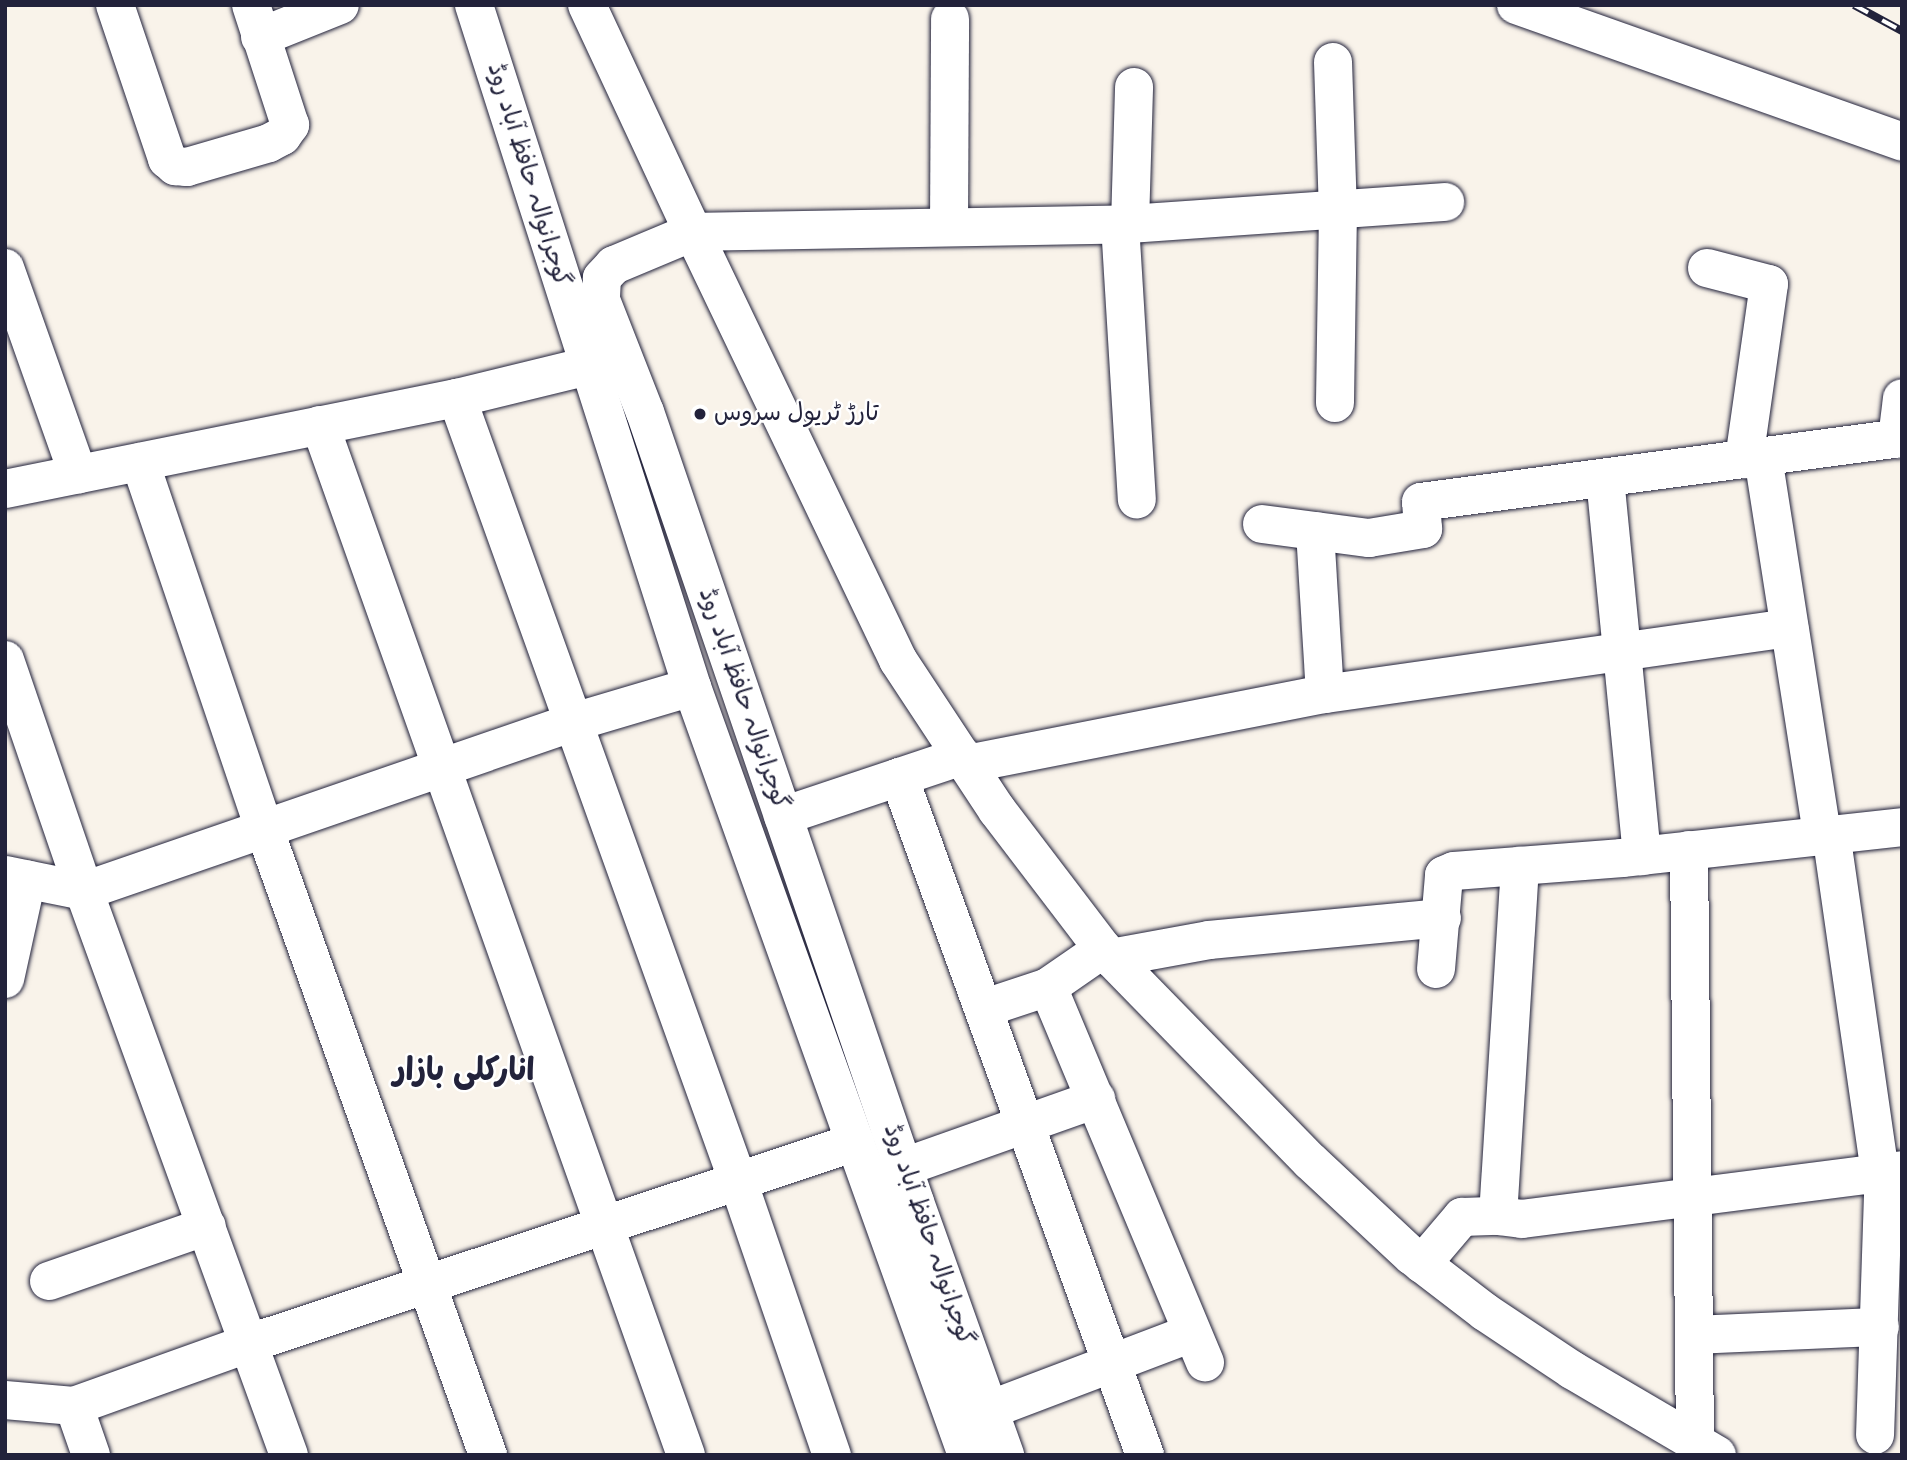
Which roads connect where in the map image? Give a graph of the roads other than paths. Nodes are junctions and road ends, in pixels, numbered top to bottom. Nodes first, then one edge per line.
1 (115, 5) edge
2 (340, 5) edge
3 (474, 5) edge
4 (587, 5) edge
5 (1516, 5) edge
6 (950, 19) dead end
7 (256, 21) edge
8 (1334, 62) dead end
9 (1134, 87) dead end
10 (1902, 142) edge
11 (1445, 202) dead end
12 (1338, 209) junction
13 (1125, 223) junction
14 (949, 227) junction
15 (693, 232) junction
16 (5, 268) edge
17 (1707, 268) dead end
18 (18, 344) edge
19 (588, 366) junction
20 (457, 398) junction
21 (1902, 398) edge
22 (1335, 402) dead end
23 (320, 425) junction
24 (1900, 438) edge
25 (1754, 458) junction
26 (141, 462) junction
27 (78, 474) junction
28 (1605, 478) junction
29 (5, 489) edge
30 (1137, 499) dead end
31 (1262, 524) dead end
32 (1315, 531) junction
33 (1788, 628) junction
34 (1623, 652) junction
35 (5, 660) edge
36 (692, 687) junction
37 (1325, 694) junction
38 (574, 722) junction
39 (964, 760) junction
40 (440, 768) junction
41 (899, 777) junction
42 (783, 816) junction
43 (1902, 827) edge
44 (264, 828) junction
45 (1826, 834) junction
46 (1689, 850) junction
47 (1642, 856) junction
48 (1520, 866) junction
49 (16, 877) edge
50 (84, 891) junction
51 (1441, 918) junction
52 (1107, 954) junction
53 (1436, 969) dead end
54 (5, 979) edge
55 (1048, 987) junction
56 (985, 1008) junction
57 (1096, 1099) junction
58 (1026, 1125) junction
59 (856, 1142) junction
60 (904, 1167) junction
61 (1891, 1172) edge
62 (738, 1181) junction
63 (1692, 1197) junction
64 (1498, 1216) junction
65 (604, 1225) junction
66 (207, 1226) junction
67 (1422, 1264) junction
68 (49, 1281) dead end
69 (426, 1284) junction
70 (1887, 1332) edge
71 (1695, 1335) junction
72 (250, 1343) junction
73 (1113, 1365) junction
74 (5, 1400) edge
75 (74, 1406) junction
76 (989, 1410) junction
77 (1875, 1435) dead end
78 (1706, 1448) edge
79 (91, 1455) edge
80 (289, 1455) edge
81 (488, 1455) edge
82 (686, 1455) edge
83 (832, 1455) edge
84 (967, 1455) edge
85 (1005, 1455) edge
86 (1145, 1455) edge

1 - 7 street
2 - 7 street
3 - 19 street, گوجرانوالہ حافظ آباد روڈ
4 - 15 street
5 - 10 street
6 - 14 street
8 - 12 street
9 - 13 street
11 - 12 street
12 - 13 street
12 - 22 street
13 - 14 street
13 - 30 street
14 - 15 street
15 - 39 street
15 - 42 street, گوجرانوالہ حافظ آباد روڈ
16 - 18 street
17 - 25 street
18 - 27 street
19 - 20 street
19 - 36 street, گوجرانوالہ حافظ آباد روڈ
20 - 23 street
20 - 38 street
21 - 24 street
23 - 26 street
23 - 40 street
24 - 25 street
25 - 28 street
25 - 33 street
26 - 27 street
26 - 44 street
27 - 29 street
28 - 32 street
28 - 34 street
31 - 32 street
32 - 37 street
33 - 34 street
33 - 45 street
34 - 37 street
34 - 47 street
35 - 50 street
36 - 38 street
36 - 59 street, گوجرانوالہ حافظ آباد روڈ
37 - 39 street
38 - 40 street
38 - 62 street
39 - 41 street
39 - 52 street
40 - 44 street
40 - 65 street
41 - 42 street
41 - 56 street
42 - 60 street, گوجرانوالہ حافظ آباد روڈ
43 - 45 street
44 - 50 street
44 - 69 street
45 - 46 street
45 - 61 street
46 - 47 street
46 - 63 street
47 - 48 street
48 - 51 street
48 - 64 street
49 - 50 street
49 - 54 street
50 - 66 street
51 - 52 street
51 - 53 street
52 - 55 street
52 - 67 street
55 - 56 street
55 - 57 street
56 - 58 street
57 - 58 street
57 - 73 street
58 - 60 street
58 - 73 street
59 - 62 street
59 - 84 street, گوجرانوالہ حافظ آباد روڈ
60 - 76 street, گوجرانوالہ حافظ آباد روڈ
61 - 63 street
61 - 70 street
62 - 65 street
62 - 83 street
63 - 64 street
63 - 71 street
64 - 67 street
65 - 69 street
65 - 82 street
66 - 68 street
66 - 72 street
67 - 78 street
69 - 72 street
69 - 81 street
70 - 71 street
70 - 77 street
71 - 78 street
72 - 75 street
72 - 80 street
73 - 76 street
73 - 86 street
74 - 75 street
75 - 79 street
76 - 85 street, گوجرانوالہ حافظ آباد روڈ

